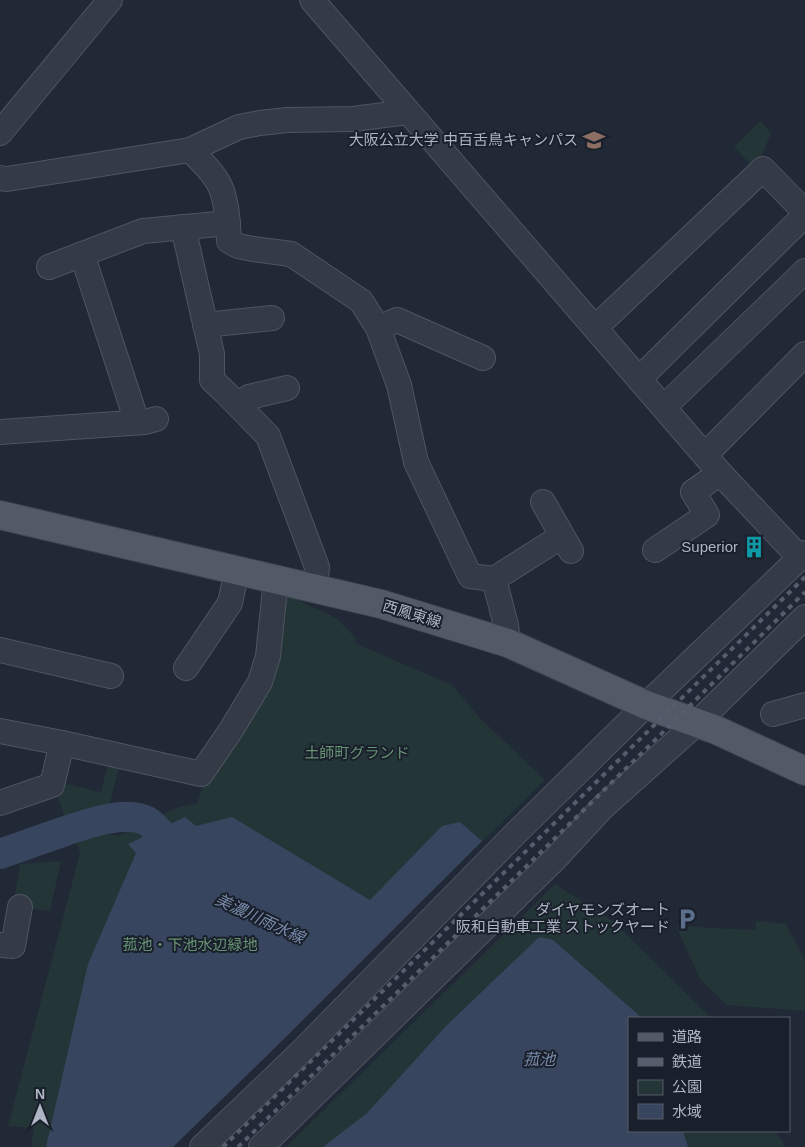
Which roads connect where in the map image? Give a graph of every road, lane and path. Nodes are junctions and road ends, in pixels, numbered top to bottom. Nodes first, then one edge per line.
1 (110, 0) edge
2 (312, 0) edge
3 (408, 112) junction
4 (0, 133) edge
5 (190, 150) junction
6 (0, 178) edge
7 (805, 214) edge
8 (228, 223) junction
9 (183, 227) junction
10 (82, 254) junction
11 (49, 267) dead end
12 (805, 271) edge
13 (272, 318) dead end
14 (205, 325) junction
15 (378, 328) junction
16 (595, 328) junction
17 (805, 354) edge
18 (483, 358) dead end
19 (639, 379) junction
20 (287, 388) dead end
21 (237, 404) junction
22 (664, 408) junction
23 (0, 432) edge
24 (712, 464) junction
25 (543, 502) dead end
26 (0, 515) edge
27 (655, 550) dead end
28 (802, 556) edge
29 (237, 570) junction
30 (276, 579) junction
31 (494, 579) junction
32 (315, 588) junction
33 (804, 623) edge
34 (508, 643) junction
35 (0, 650) edge
36 (186, 668) dead end
37 (111, 676) dead end
38 (646, 705) junction
39 (805, 705) edge
40 (773, 714) dead end
41 (697, 723) junction
42 (0, 731) edge
43 (62, 743) junction
44 (805, 770) edge
45 (0, 803) edge
46 (20, 907) dead end
47 (0, 945) edge
48 (202, 1147) edge
49 (262, 1147) edge

1 - 4 street
2 - 3 street
3 - 5 street
3 - 16 street
5 - 6 street
5 - 8 street
7 - 16 street
7 - 19 street
8 - 9 street
8 - 15 street
9 - 10 street
9 - 14 street
10 - 11 street
10 - 23 street
12 - 22 street
13 - 14 street
14 - 21 street
15 - 18 street
15 - 31 street
16 - 19 street
17 - 24 street
19 - 22 street
20 - 21 street
21 - 32 street
22 - 24 street
24 - 27 street
24 - 28 street
25 - 31 street
26 - 29 main road, 西鳳東線
28 - 38 street
29 - 30 main road, 西鳳東線
29 - 36 street
30 - 32 main road, 西鳳東線
30 - 43 street
31 - 34 street
32 - 34 main road, 西鳳東線
33 - 41 street
34 - 38 main road, 西鳳東線
35 - 37 street
38 - 41 main road, 西鳳東線
38 - 48 street
39 - 40 street
41 - 44 main road, 西鳳東線
41 - 49 street
42 - 43 street
43 - 45 street
46 - 47 street

